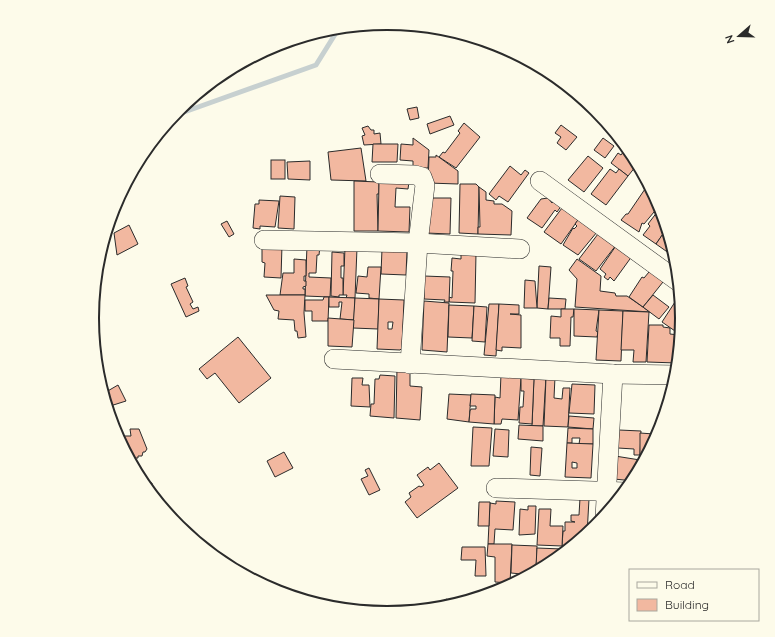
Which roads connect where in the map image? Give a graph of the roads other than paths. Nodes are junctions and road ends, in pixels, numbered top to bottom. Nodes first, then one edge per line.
1 (380, 174) dead end
2 (540, 181) dead end
3 (264, 240) dead end
4 (418, 243) junction
5 (520, 249) dead end
6 (673, 278) edge
7 (334, 359) dead end
8 (410, 364) junction
9 (612, 374) junction
10 (670, 375) edge
11 (496, 488) dead end
12 (607, 491) junction
13 (618, 492) edge
14 (606, 507) edge

1 - 4 street
2 - 6 street
3 - 4 street
4 - 5 street
4 - 8 street
7 - 8 street
8 - 9 street
9 - 10 street
9 - 12 street
11 - 12 street
12 - 13 street
12 - 14 street

